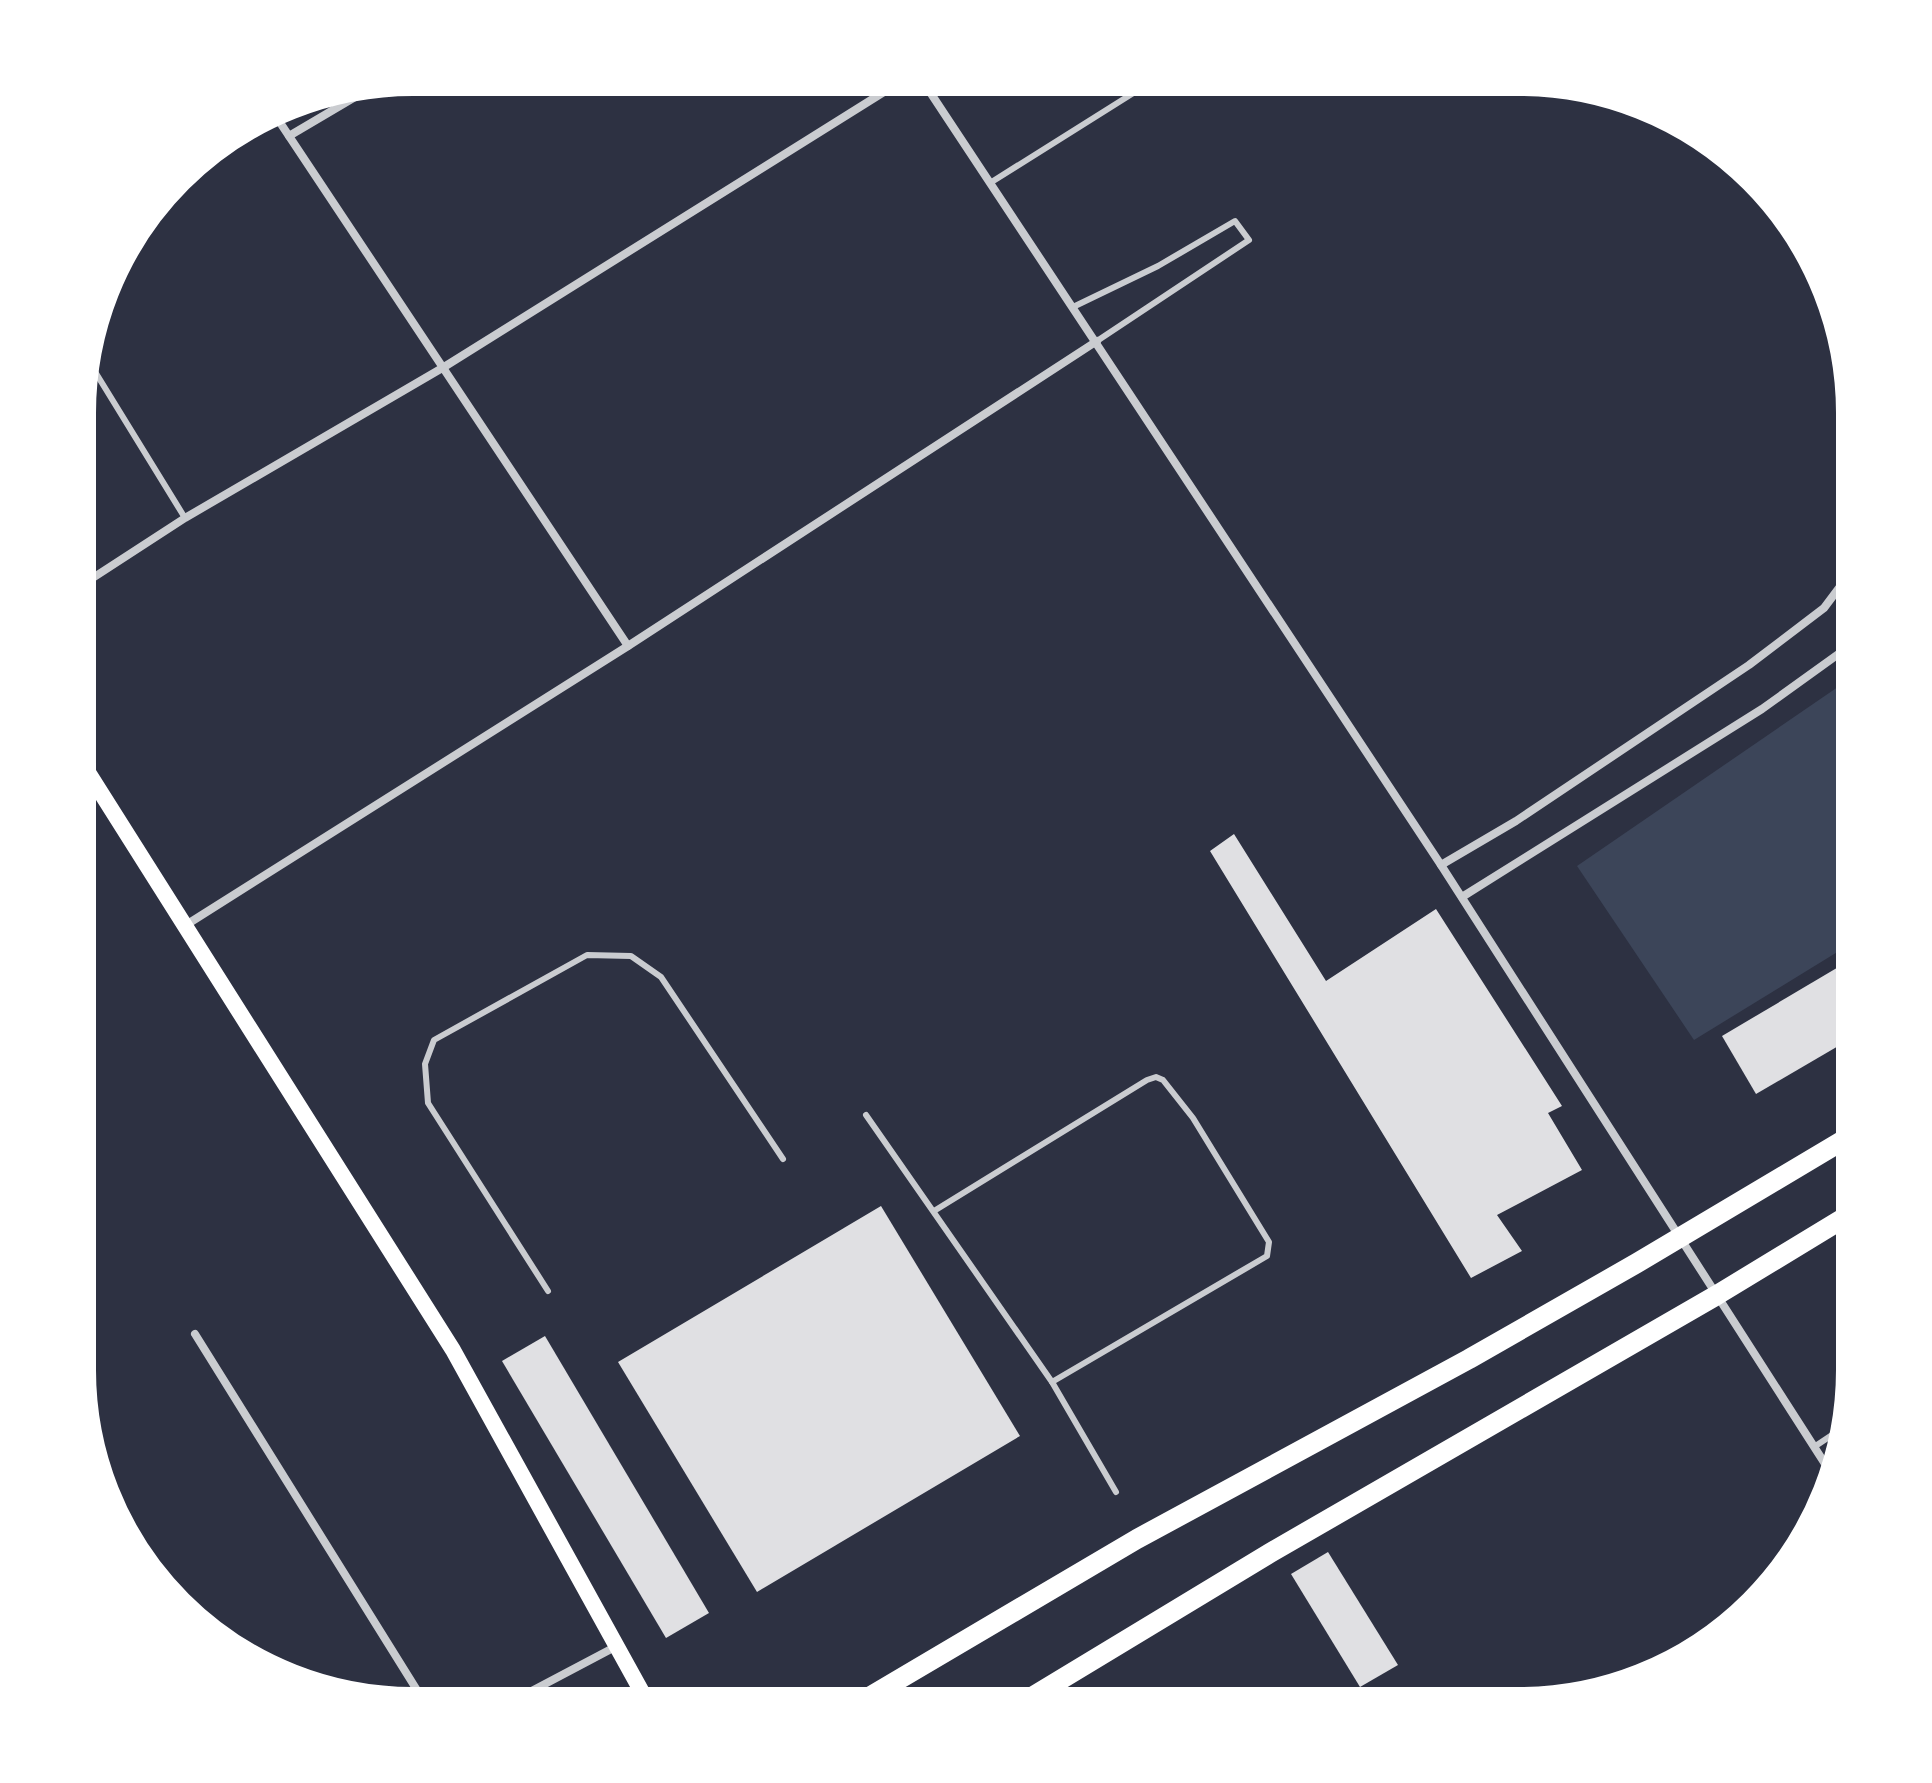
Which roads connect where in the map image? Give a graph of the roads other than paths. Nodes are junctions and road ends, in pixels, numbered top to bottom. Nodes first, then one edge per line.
1 (881, 94) edge
2 (931, 94) edge
3 (1132, 94) edge
4 (349, 100) edge
5 (280, 123) edge
6 (289, 136) junction
7 (990, 183) junction
8 (1073, 307) junction
9 (1097, 341) junction
10 (444, 367) junction
11 (97, 374) edge
12 (185, 518) junction
13 (94, 577) edge
14 (1838, 589) edge
15 (628, 646) junction
16 (1838, 654) edge
17 (94, 782) edge
18 (1441, 865) junction
19 (1462, 897) junction
20 (186, 925) junction
21 (866, 1115) dead end
22 (1838, 1143) edge
23 (783, 1159) dead end
24 (934, 1211) junction
25 (1838, 1221) edge
26 (1680, 1239) junction
27 (548, 1291) dead end
28 (1717, 1295) junction
29 (195, 1334) dead end
30 (1052, 1382) junction
31 (1831, 1436) edge
32 (1814, 1447) junction
33 (1824, 1463) edge
34 (1116, 1492) dead end
35 (615, 1647) junction
36 (416, 1689) edge
37 (536, 1689) edge
38 (640, 1689) edge
39 (883, 1689) edge
40 (1045, 1689) edge

1 - 10 street
2 - 7 street
3 - 7 lane
4 - 6 street
5 - 6 street
6 - 10 street
7 - 8 street
8 - 9 street
8 - 9 lane
9 - 15 street
9 - 18 street
10 - 12 street
10 - 15 street
11 - 12 lane
12 - 13 street
14 - 18 street
15 - 20 street
16 - 19 street
17 - 20 main road
18 - 19 street
19 - 26 street
20 - 35 main road
21 - 24 lane
22 - 26 main road
23 - 27 lane
24 - 30 lane
24 - 30 lane
25 - 28 main road
26 - 28 street
26 - 39 main road
28 - 32 street
28 - 40 main road
29 - 36 street
30 - 34 lane
31 - 32 lane
32 - 33 street
35 - 37 street
35 - 38 main road

